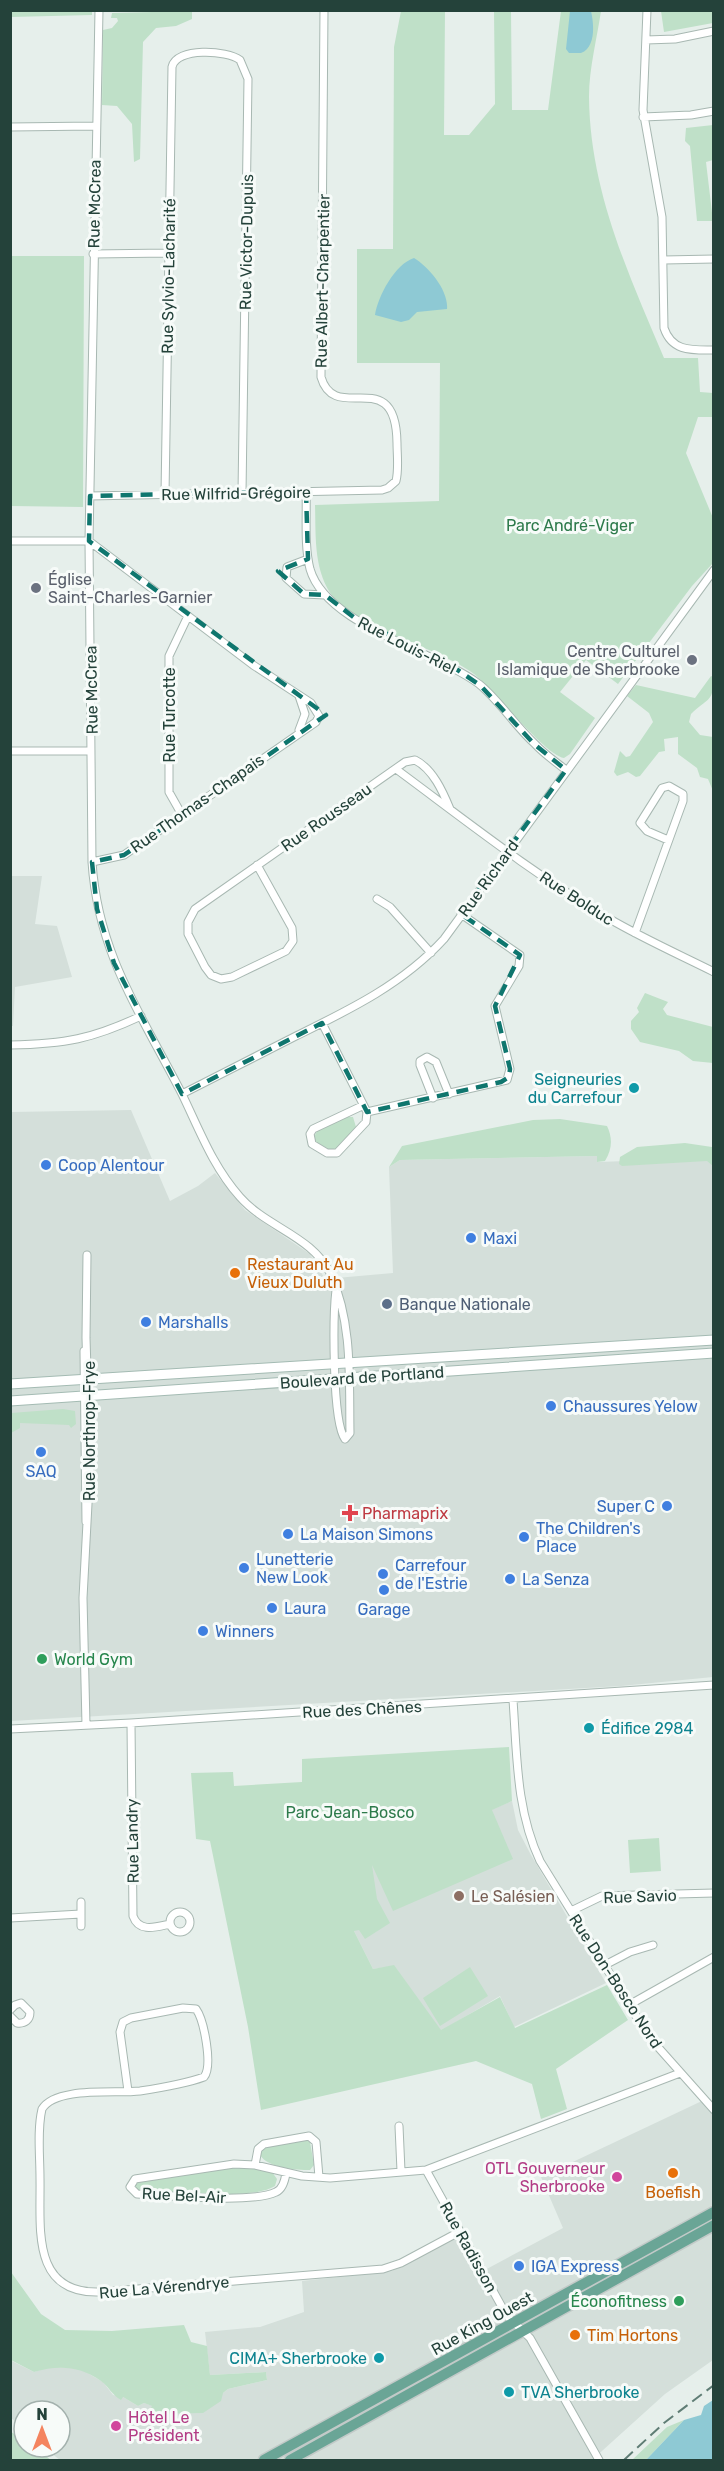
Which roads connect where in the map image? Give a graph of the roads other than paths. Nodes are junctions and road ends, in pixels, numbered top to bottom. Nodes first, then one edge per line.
1 (99, 10) edge
2 (324, 10) edge
3 (646, 10) edge
4 (714, 31) edge
5 (646, 40) junction
6 (176, 59) joint
7 (714, 111) edge
8 (643, 117) junction
9 (95, 126) junction
10 (10, 127) edge
11 (168, 253) junction
12 (93, 254) junction
13 (714, 259) edge
14 (664, 260) junction
15 (714, 350) edge
16 (382, 490) joint
17 (306, 491) junction
18 (242, 493) junction
19 (165, 494) junction
20 (90, 496) junction
21 (10, 541) edge
22 (89, 542) junction
23 (308, 559) junction
24 (714, 570) edge
25 (325, 595) junction
26 (188, 616) junction
27 (299, 696) junction
28 (297, 732) junction
29 (91, 751) junction
30 (10, 752) edge
31 (396, 769) junction
32 (566, 770) junction
33 (450, 809) junction
34 (182, 815) junction
35 (668, 840) junction
36 (507, 852) junction
37 (92, 862) junction
38 (257, 865) junction
39 (377, 899) dead end
40 (461, 914) junction
41 (635, 933) junction
42 (431, 953) junction
43 (714, 972) edge
44 (141, 1016) junction
45 (322, 1023) junction
46 (10, 1045) edge
47 (182, 1094) junction
48 (449, 1094) junction
49 (433, 1098) junction
50 (364, 1109) junction
51 (87, 1255) dead end
52 (336, 1290) junction
53 (714, 1340) edge
54 (714, 1353) edge
55 (348, 1363) junction
56 (336, 1364) junction
57 (349, 1378) junction
58 (337, 1379) junction
59 (86, 1380) junction
60 (10, 1384) edge
61 (86, 1396) junction
62 (10, 1401) edge
63 (714, 1685) edge
64 (513, 1700) junction
65 (131, 1724) junction
66 (86, 1725) junction
67 (10, 1728) edge
68 (714, 1893) edge
69 (81, 1902) dead end
70 (571, 1911) junction
71 (81, 1914) junction
72 (10, 1918) edge
73 (170, 1924) dead end
74 (81, 1926) dead end
75 (652, 1945) dead end
76 (714, 1957) edge
77 (605, 1965) junction
78 (629, 2005) junction
79 (10, 2010) edge
80 (10, 2016) edge
81 (680, 2073) junction
82 (128, 2091) junction
83 (714, 2110) edge
84 (399, 2126) dead end
85 (255, 2164) junction
86 (426, 2170) junction
87 (401, 2171) junction
88 (286, 2173) junction
89 (319, 2177) junction
90 (714, 2212) edge
91 (714, 2225) edge
92 (459, 2232) junction
93 (513, 2323) junction
94 (524, 2331) junction
95 (264, 2460) edge
96 (290, 2460) edge
97 (599, 2460) edge

1 - 9 street, Rue McCrea
2 - 16 street, Rue Albert-Charpentier
3 - 5 street
4 - 5 street
5 - 8 street
6 - 11 street, Rue Sylvio-Lacharité
6 - 18 street, Rue Victor-Dupuis
7 - 8 street
8 - 14 street
9 - 10 street
9 - 12 street, Rue McCrea
11 - 12 street
11 - 19 street, Rue Sylvio-Lacharité
12 - 20 street, Rue McCrea
13 - 14 street
14 - 15 street
16 - 17 street, Rue Wilfrid-Grégoire
17 - 18 street, Rue Wilfrid-Grégoire
17 - 23 street, Rue Louis-Riel
18 - 19 street, Rue Wilfrid-Grégoire
19 - 20 street, Rue Wilfrid-Grégoire
20 - 22 street, Rue McCrea
21 - 22 street
22 - 26 street, Rue Thomas-Chapais
22 - 29 street, Rue McCrea
23 - 25 street, Rue Louis-Riel
23 - 25 street, Rue Louis-Riel
24 - 32 street, Rue Richard
25 - 32 street, Rue Louis-Riel
26 - 27 street, Rue Thomas-Chapais
26 - 34 street, Rue Turcotte
27 - 28 street
27 - 28 street, Rue Thomas-Chapais
28 - 34 street, Rue Thomas-Chapais
29 - 30 street
29 - 37 street, Rue McCrea
31 - 33 street, Rue Bolduc
31 - 33 street, Rue Bolduc
31 - 38 street, Rue Rousseau
32 - 36 street, Rue Richard
33 - 36 street, Rue Bolduc
34 - 37 street, Rue Thomas-Chapais
35 - 35 street
35 - 41 street
36 - 40 street, Rue Richard
36 - 41 street, Rue Bolduc
37 - 44 street, Rue McCrea
38 - 38 street, Rue Rousseau
39 - 42 street
40 - 42 street, Rue Richard
40 - 48 street
41 - 43 street, Rue Bolduc
42 - 45 street, Rue Richard
44 - 46 street
44 - 47 street, Rue McCrea
45 - 47 street, Rue Richard
45 - 50 street
47 - 52 street, Rue McCrea
48 - 49 street
48 - 49 street
49 - 50 street
50 - 50 street
51 - 59 street, Rue Northrop-Frye
52 - 55 street, Rue McCrea
52 - 56 street
53 - 55 main road, Boulevard de Portland
54 - 57 main road, Boulevard de Portland
55 - 56 main road, Boulevard de Portland
55 - 57 street, Rue McCrea
56 - 58 street
56 - 59 main road, Boulevard de Portland
57 - 58 main road, Boulevard de Portland
57 - 58 street, Rue McCrea
58 - 61 main road, Boulevard de Portland
59 - 60 main road, Boulevard de Portland
59 - 61 street, Rue Northrop-Frye
61 - 62 main road, Boulevard de Portland
61 - 66 street, Rue Northrop-Frye
63 - 64 street, Rue des Chênes
64 - 65 street, Rue des Chênes
64 - 70 street, Rue Don-Bosco Nord
65 - 66 street, Rue des Chênes
65 - 73 street, Rue Landry
66 - 67 street, Rue des Chênes
68 - 70 street, Rue Savio
69 - 71 street
70 - 77 street, Rue Don-Bosco Nord
71 - 72 street
71 - 74 street
75 - 77 street
76 - 78 street
77 - 78 street, Rue Don-Bosco Nord
78 - 81 street, Rue Don-Bosco Nord
79 - 80 street
81 - 83 street, Rue Don-Bosco Nord
81 - 86 street, Rue Bel-Air
82 - 82 street, Rue La Vérendrye
82 - 92 street, Rue La Vérendrye
84 - 87 street
85 - 88 street, Rue Bel-Air
85 - 88 street, Rue Bel-Air
85 - 89 street
86 - 87 street, Rue Bel-Air
86 - 92 street, Rue Radisson
87 - 89 street, Rue Bel-Air
88 - 89 street, Rue Bel-Air
90 - 93 main road, Rue King Ouest
91 - 94 main road, Rue King Ouest
92 - 93 street, Rue Radisson
93 - 94 street
93 - 95 main road, Rue King Ouest
94 - 96 main road, Rue King Ouest
94 - 97 street

